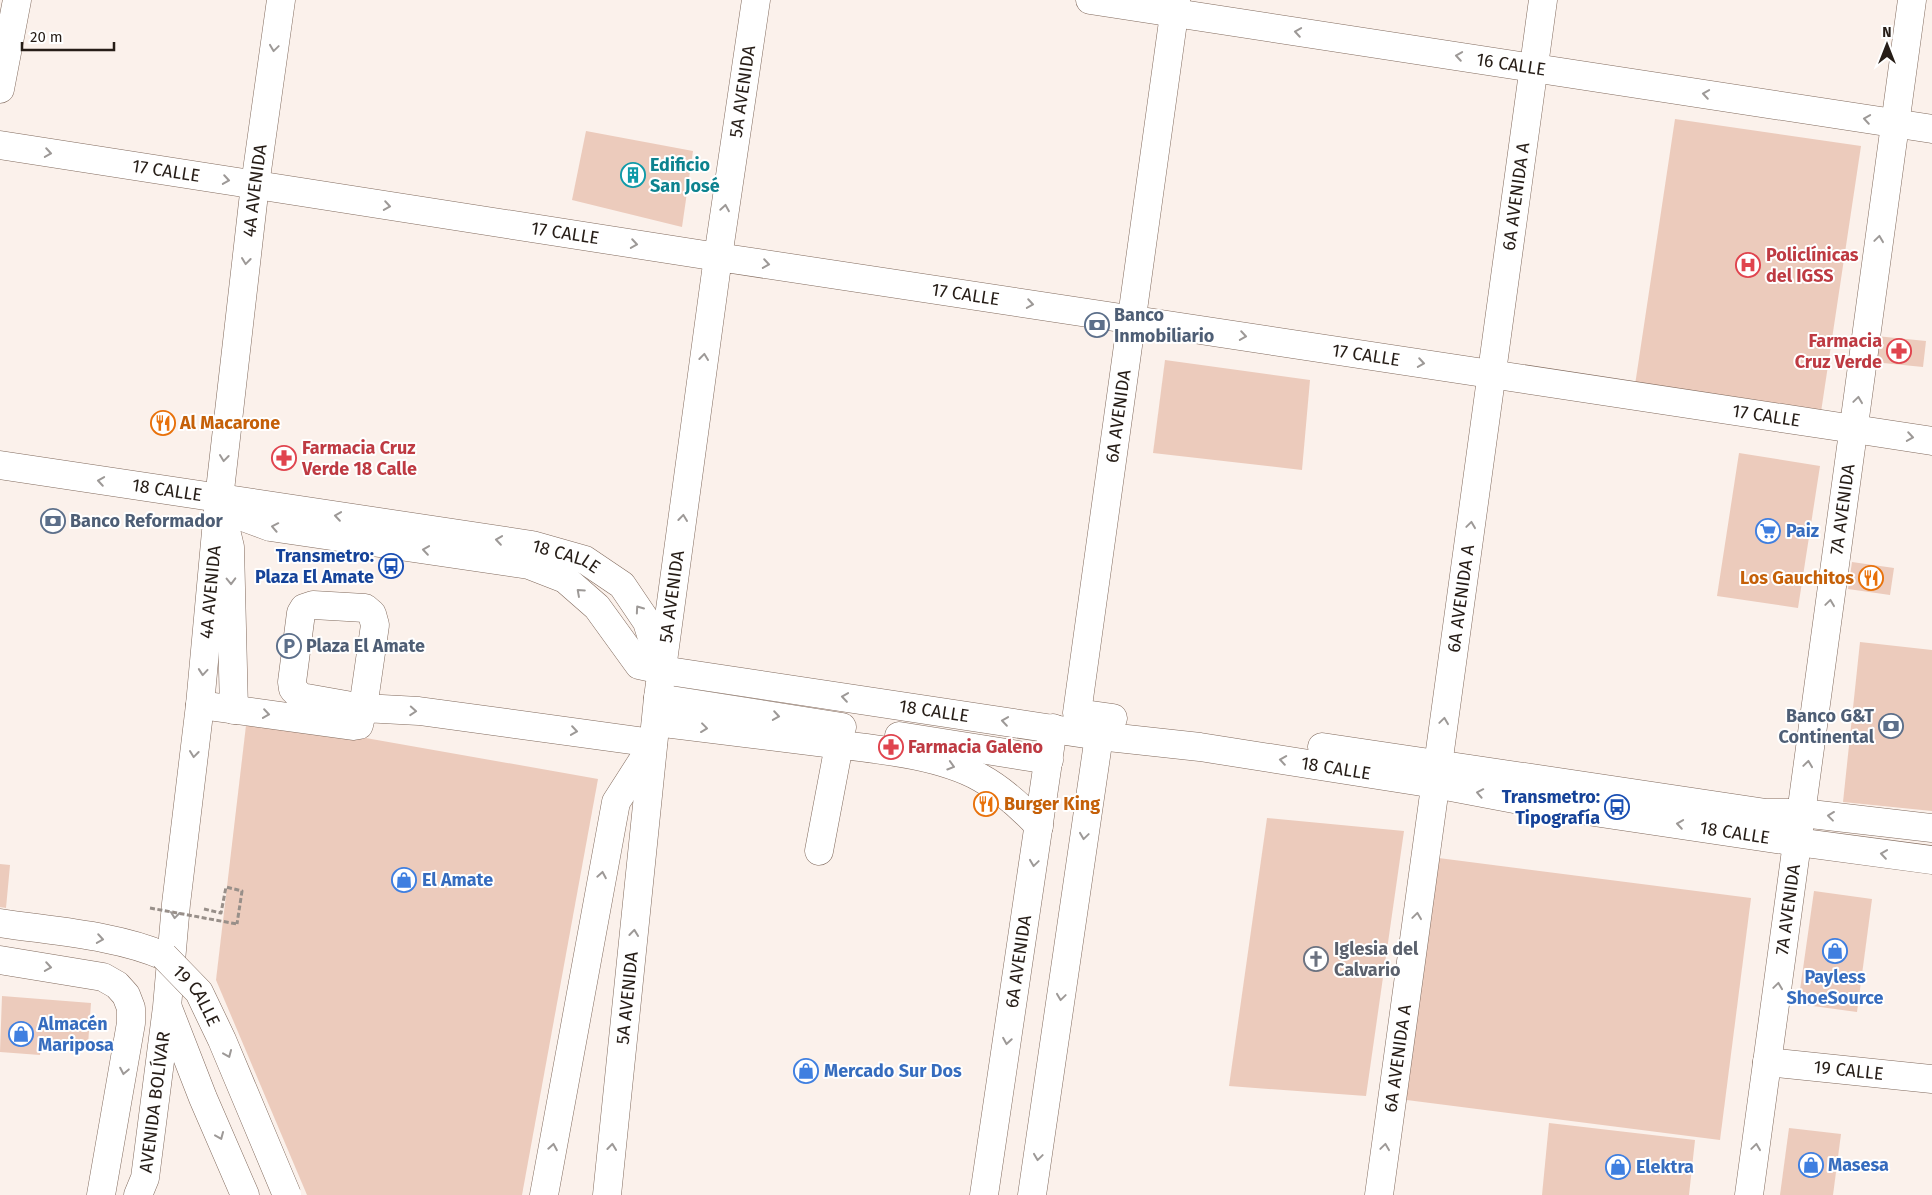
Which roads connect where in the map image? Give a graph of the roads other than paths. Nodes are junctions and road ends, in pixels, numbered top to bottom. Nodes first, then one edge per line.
1 (17, 0) edge
2 (281, 0) edge
3 (756, 0) edge
4 (1090, 0) edge
5 (1542, 0) edge
6 (1912, 0) edge
7 (1175, 6) edge
8 (1534, 68) junction
9 (0, 89) edge
10 (1895, 123) junction
11 (1932, 129) edge
12 (0, 145) edge
13 (255, 185) junction
14 (718, 256) junction
15 (1132, 320) junction
16 (1492, 374) junction
17 (1854, 429) junction
18 (1932, 441) edge
19 (0, 466) edge
20 (219, 499) junction
21 (662, 670) junction
22 (200, 705) junction
23 (234, 710) junction
24 (1078, 713) joint
25 (656, 721) junction
26 (1054, 728) junction
27 (1099, 736) junction
28 (839, 745) junction
29 (1049, 760) junction
30 (1436, 774) junction
31 (1802, 813) junction
32 (1039, 826) junction
33 (1932, 828) edge
34 (1797, 842) junction
35 (819, 850) dead end
36 (1932, 860) edge
37 (0, 924) edge
38 (0, 960) edge
39 (167, 1007) junction
40 (1767, 1062) junction
41 (1932, 1079) edge
42 (240, 1185) edge
43 (101, 1195) edge
44 (138, 1195) edge
45 (288, 1195) edge
46 (544, 1195) edge
47 (606, 1195) edge
48 (984, 1195) edge
49 (1032, 1195) edge
50 (1379, 1195) edge
51 (1749, 1195) edge

1 - 9 street
2 -> 13 street, 4A AVENIDA
14 -> 3 street, 5A AVENIDA
4 - 7 street, 16 CALLE
5 - 8 street, 6A AVENIDA A
6 - 10 street, 7A AVENIDA
8 -> 7 street, 16 CALLE
7 - 15 street, 6A AVENIDA
10 -> 8 street, 16 CALLE
8 - 16 street, 6A AVENIDA A
10 - 11 street, 16 CALLE
17 -> 10 street, 7A AVENIDA
12 -> 13 street, 17 CALLE
13 -> 14 street, 17 CALLE
13 -> 20 street, 4A AVENIDA
14 -> 15 street, 17 CALLE
21 -> 14 street, 5A AVENIDA
15 -> 16 street, 17 CALLE
15 - 24 street, 6A AVENIDA
16 - 17 street, 17 CALLE
30 -> 16 street, 6A AVENIDA A
17 -> 18 street, 17 CALLE
31 -> 17 street, 7A AVENIDA
20 -> 19 street, 18 CALLE
21 -> 20 street, 18 CALLE
20 -> 22 street, 4A AVENIDA
20 -> 23 street
21 - 25 street, 5A AVENIDA
26 -> 21 street, 18 CALLE
22 - 23 street
22 -> 39 street, 4A AVENIDA
23 -> 25 street
24 - 30 street, 18 CALLE
25 -> 28 street
25 -> 29 street, 18 CALLE
46 -> 25 street
47 -> 25 street, 5A AVENIDA
26 - 27 street, 18 CALLE
26 - 29 street, 6A AVENIDA
30 -> 27 street, 18 CALLE
27 -> 49 street
28 -> 32 street
28 - 35 street
29 - 32 street, 6A AVENIDA
30 - 31 street, 18 CALLE
34 -> 30 street, 18 CALLE
50 -> 30 street, 6A AVENIDA A
33 -> 31 street, 18 CALLE
31 - 34 street, 7A AVENIDA
32 -> 48 street, 6A AVENIDA
36 -> 34 street, 18 CALLE
40 -> 34 street, 7A AVENIDA
37 -> 45 street, 19 CALLE, bridge
38 -> 43 street
39 -> 42 street
39 - 44 street, AVENIDA BOLÍVAR
40 - 41 street, 19 CALLE
51 -> 40 street, 7A AVENIDA

